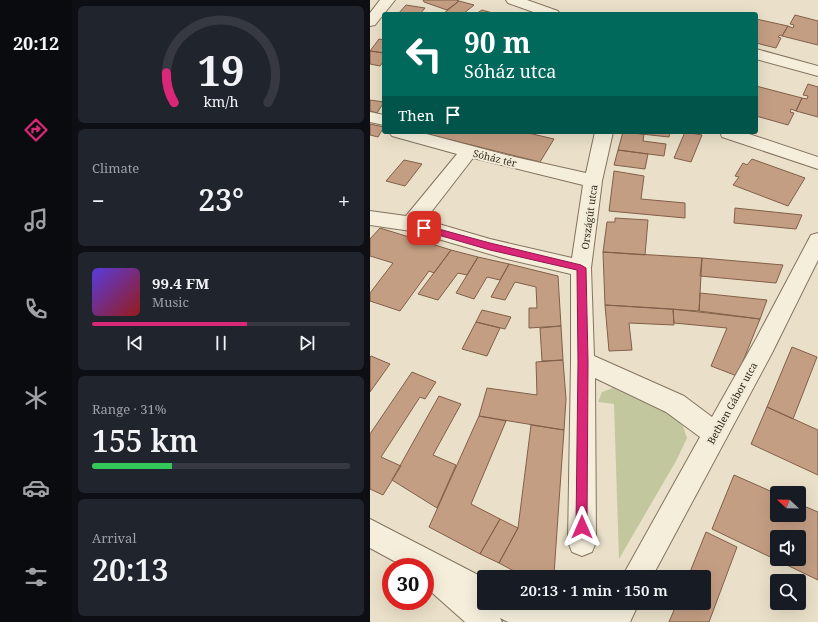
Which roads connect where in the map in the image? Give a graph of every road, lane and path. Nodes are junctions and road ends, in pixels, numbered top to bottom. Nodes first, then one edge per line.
1 (513, 0) edge
2 (543, 5) edge
3 (379, 6) edge
4 (551, 12) edge
5 (370, 22) edge
6 (758, 55) edge
7 (818, 71) edge
8 (370, 118) edge
9 (382, 120) edge
10 (604, 134) edge
11 (731, 134) edge
12 (423, 135) edge
13 (469, 151) junction
14 (818, 163) edge
15 (593, 181) junction
16 (370, 218) edge
17 (411, 224) junction
18 (818, 240) edge
19 (581, 268) junction
20 (583, 362) junction
21 (715, 434) junction
22 (370, 532) edge
23 (582, 542) dead end
24 (411, 558) edge
25 (434, 570) edge
26 (636, 570) edge
27 (434, 575) edge
28 (477, 591) edge
29 (516, 610) edge
30 (621, 610) edge
31 (487, 622) edge
32 (539, 622) edge
33 (615, 622) edge

1 - 2 street
2 - 4 street
3 - 5 street
6 - 7 street
8 - 9 street
10 - 15 street, Országút utca
11 - 14 street
12 - 13 street, Sóház tér
13 - 15 street, Sóház tér
13 - 17 street
15 - 19 street, Országút utca
16 - 17 street
17 - 19 street
18 - 21 street, Bethlen Gábor utca
19 - 20 street, Országút utca
20 - 21 street
20 - 23 street, Országút utca
21 - 26 street, Bethlen Gábor utca
22 - 24 street
25 - 28 street
27 - 31 street
29 - 32 street
30 - 33 street

